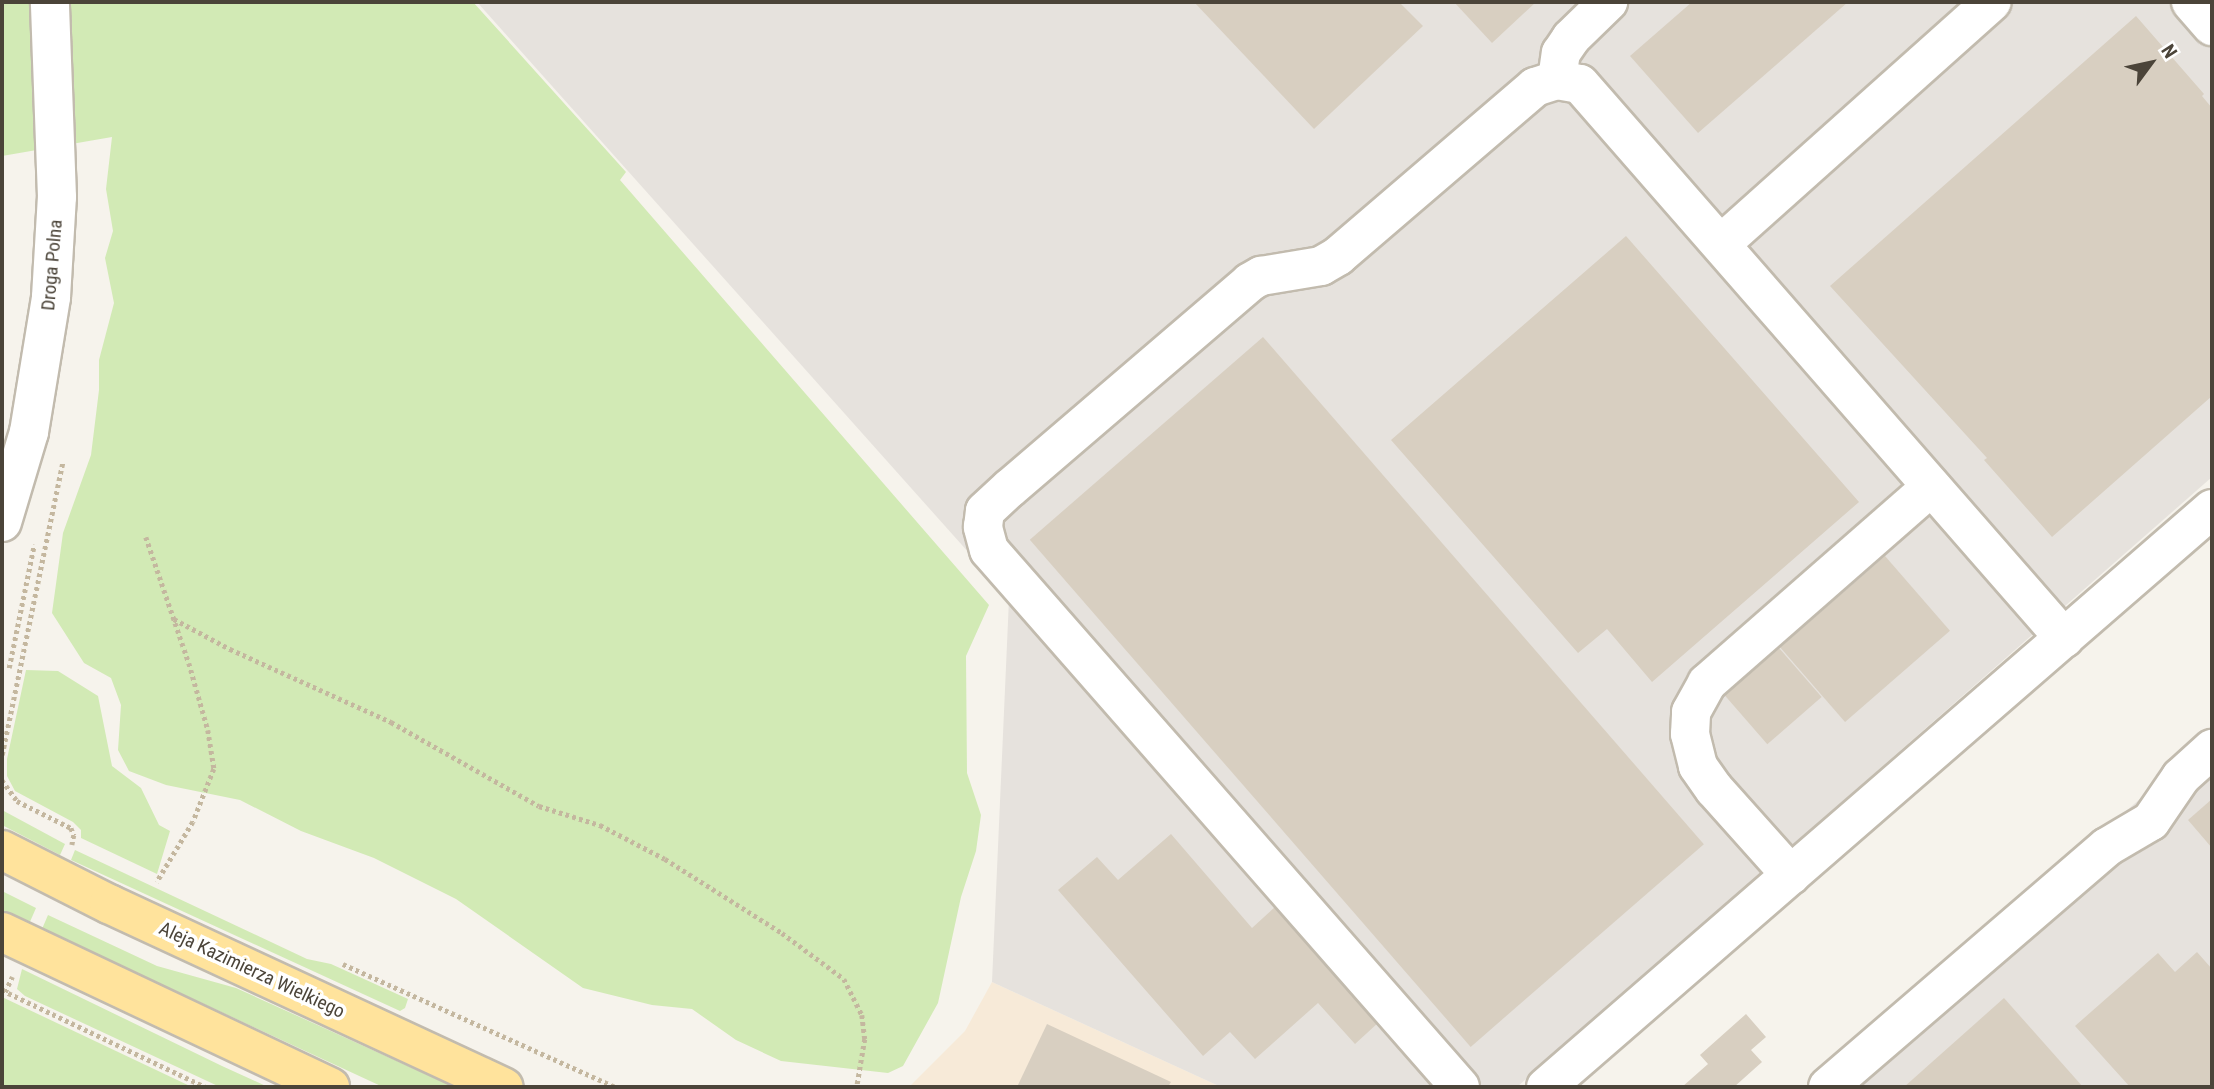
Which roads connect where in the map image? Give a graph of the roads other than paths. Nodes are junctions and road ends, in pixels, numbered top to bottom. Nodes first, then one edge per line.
1 (50, 2) edge
2 (1608, 2) edge
3 (1992, 2) edge
4 (2191, 2) edge
5 (2212, 26) edge
6 (1558, 80) junction
7 (1721, 243) junction
8 (1931, 487) junction
9 (2212, 509) edge
10 (2, 522) edge
11 (2064, 638) junction
12 (2212, 749) edge
13 (2, 850) edge
14 (1791, 875) junction
15 (2, 932) edge
16 (330, 1087) edge
17 (504, 1087) edge
18 (1460, 1087) edge
19 (1546, 1087) edge
20 (1828, 1087) edge

1 - 10 street, Droga Polna
2 - 6 street
3 - 7 street
4 - 5 street
6 - 7 street
6 - 18 street
7 - 8 street
8 - 11 street
8 - 14 street
9 - 11 street
11 - 14 street
12 - 20 street
13 - 17 main road, Aleja Kazimierza Wielkiego
14 - 19 street
15 - 16 main road

